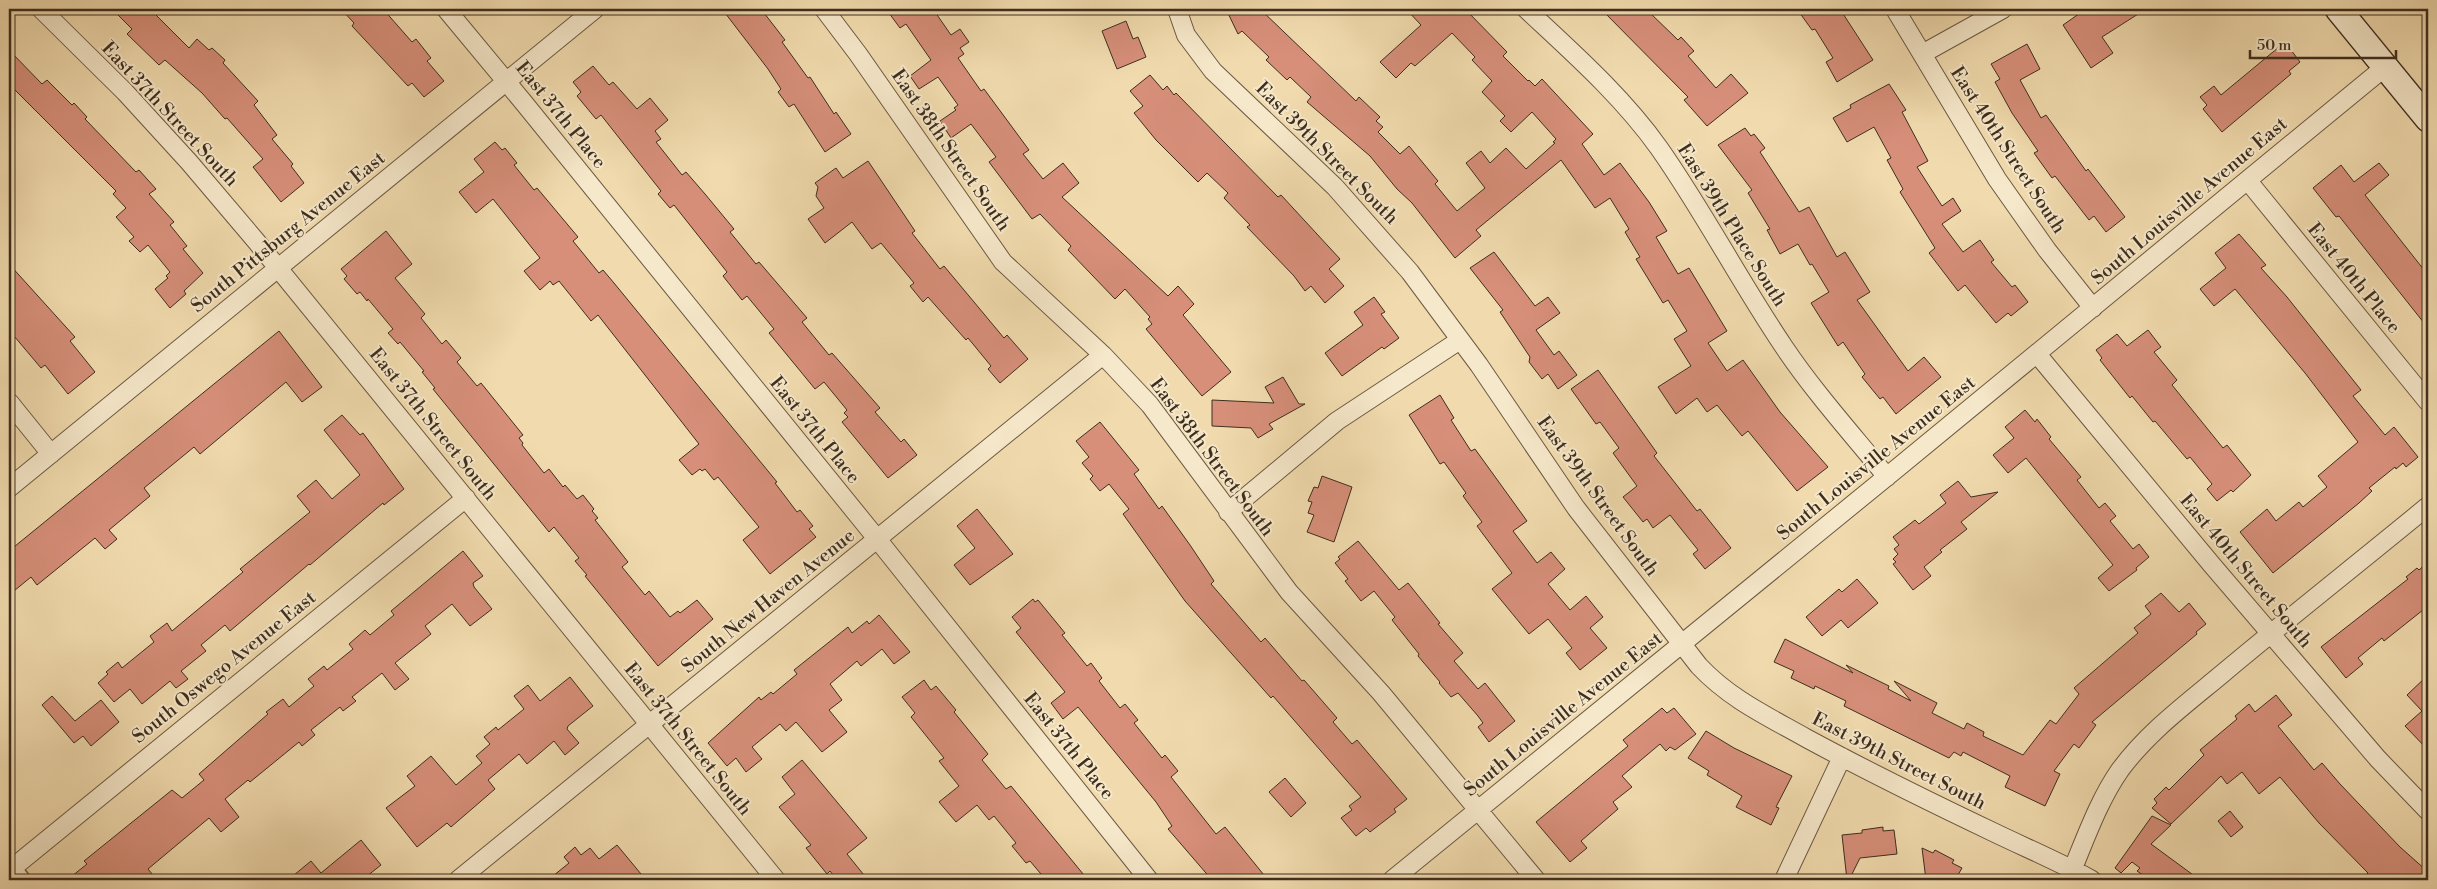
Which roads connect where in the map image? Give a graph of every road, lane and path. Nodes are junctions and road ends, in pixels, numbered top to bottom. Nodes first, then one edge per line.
1 (41, 9) edge
2 (446, 9) edge
3 (595, 9) edge
4 (824, 9) edge
5 (1177, 9) edge
6 (1526, 9) edge
7 (1895, 9) edge
8 (2003, 9) edge
9 (2338, 9) edge
10 (1922, 54) junction
11 (2386, 66) junction
12 (506, 82) junction
13 (2428, 119) edge
14 (2248, 181) junction
15 (278, 267) junction
16 (2093, 308) junction
17 (1460, 340) junction
18 (2037, 354) junction
19 (1103, 355) junction
20 (9, 402) edge
21 (2428, 402) edge
22 (50, 454) junction
23 (1887, 477) junction
24 (9, 488) edge
25 (466, 498) junction
26 (2428, 506) edge
27 (1228, 512) junction
28 (878, 540) junction
29 (2270, 633) junction
30 (1683, 644) junction
31 (649, 724) junction
32 (1842, 757) junction
33 (1479, 810) junction
34 (2428, 810) edge
35 (12, 873) edge
36 (2070, 875) edge
37 (458, 880) edge
38 (776, 880) edge
39 (1149, 880) edge
40 (1392, 880) edge
41 (1536, 880) edge
42 (1784, 880) edge
43 (2092, 880) edge

1 - 15 street, East 37th Street South
2 - 12 street, East 37th Place
3 - 12 street, South Pittsburg Avenue East
4 - 19 street, East 38th Street South
5 - 17 street, East 39th Street South
6 - 23 street, East 39th Place South
7 - 10 street, East 40th Street South
8 - 10 street
9 - 11 main road
10 - 16 street, East 40th Street South
11 - 13 main road
11 - 14 street, South Louisville Avenue East
12 - 15 street, South Pittsburg Avenue East
12 - 28 street, East 37th Place
14 - 16 street, South Louisville Avenue East
14 - 21 street, East 40th Place
15 - 22 street, South Pittsburg Avenue East
15 - 25 street, East 37th Street South
16 - 18 street, South Louisville Avenue East
17 - 27 street
17 - 30 street, East 39th Street South
18 - 23 street, South Louisville Avenue East
18 - 29 street, East 40th Street South
19 - 27 street, East 38th Street South
19 - 28 street, South New Haven Avenue
20 - 22 street
22 - 24 street, South Pittsburg Avenue East
23 - 30 street, South Louisville Avenue East
25 - 31 street, East 37th Street South
25 - 35 street, South Oswego Avenue East
26 - 29 street
27 - 33 street, East 38th Street South
28 - 31 street, South New Haven Avenue
28 - 39 street, East 37th Place
29 - 34 street, East 40th Street South
29 - 36 street
30 - 32 street, East 39th Street South
30 - 33 street, South Louisville Avenue East
31 - 37 street, South New Haven Avenue
31 - 38 street, East 37th Street South
32 - 36 street, East 39th Street South
32 - 42 street
33 - 40 street, South Louisville Avenue East
33 - 41 street, East 38th Street South
36 - 43 street, East 39th Street South

